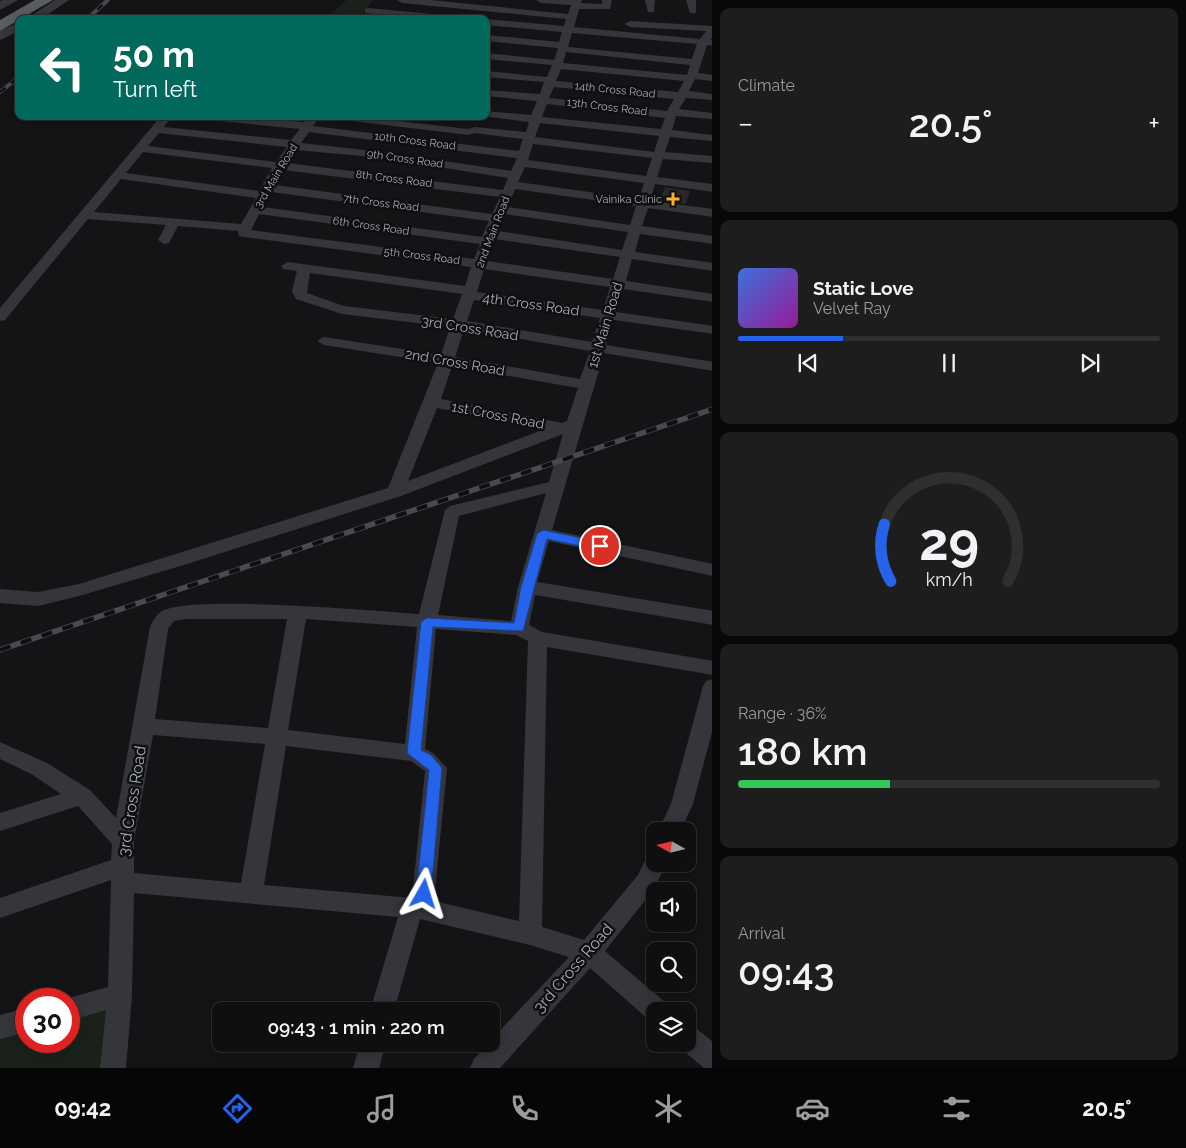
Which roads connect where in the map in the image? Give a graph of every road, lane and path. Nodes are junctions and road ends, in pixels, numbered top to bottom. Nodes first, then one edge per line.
1 (12, 0) edge
2 (26, 0) edge
3 (46, 0) edge
4 (63, 0) edge
5 (377, 0) edge
6 (402, 0) edge
7 (470, 0) edge
8 (541, 0) edge
9 (606, 0) edge
10 (692, 0) edge
11 (0, 6) edge
12 (693, 11) dead end
13 (573, 12) edge
14 (0, 15) edge
15 (19, 15) edge
16 (39, 15) edge
17 (366, 15) edge
18 (15, 18) edge
19 (589, 21) dead end
20 (490, 22) edge
21 (617, 23) dead end
22 (0, 26) edge
23 (15, 28) edge
24 (712, 29) edge
25 (0, 36) edge
26 (490, 38) edge
27 (708, 42) edge
28 (562, 47) junction
29 (490, 56) edge
30 (712, 61) edge
31 (558, 65) junction
32 (694, 69) junction
33 (490, 74) edge
34 (712, 78) edge
35 (550, 82) junction
36 (490, 93) edge
37 (681, 95) junction
38 (712, 97) edge
39 (544, 99) junction
40 (672, 113) junction
41 (490, 114) edge
42 (712, 116) edge
43 (163, 120) edge
44 (234, 120) edge
45 (357, 120) edge
46 (535, 120) junction
47 (309, 124) edge
48 (155, 129) junction
49 (666, 134) junction
50 (530, 138) junction
51 (712, 138) edge
52 (295, 145) junction
53 (140, 148) junction
54 (660, 155) junction
55 (712, 160) edge
56 (280, 165) junction
57 (516, 174) junction
58 (118, 176) junction
59 (652, 180) junction
60 (712, 188) edge
61 (264, 191) junction
62 (644, 203) junction
63 (255, 210) junction
64 (712, 213) edge
65 (498, 214) junction
66 (86, 215) junction
67 (174, 222) junction
68 (635, 229) junction
69 (247, 232) junction
70 (488, 238) junction
71 (164, 240) dead end
72 (712, 240) edge
73 (628, 254) junction
74 (480, 264) junction
75 (288, 266) dead end
76 (712, 267) edge
77 (304, 268) junction
78 (618, 283) junction
79 (470, 293) junction
80 (712, 298) edge
81 (609, 315) junction
82 (0, 317) edge
83 (457, 324) junction
84 (712, 330) edge
85 (324, 341) dead end
86 (598, 349) junction
87 (446, 360) junction
88 (712, 367) edge
89 (586, 386) junction
90 (432, 402) junction
91 (569, 426) junction
92 (558, 485) junction
93 (395, 492) junction
94 (543, 534) junction
95 (712, 570) edge
96 (527, 587) junction
97 (0, 596) edge
98 (298, 612) junction
99 (712, 618) edge
100 (427, 622) junction
101 (519, 628) junction
102 (538, 638) junction
103 (712, 668) edge
104 (712, 686) edge
105 (144, 726) junction
106 (277, 737) junction
107 (0, 750) edge
108 (414, 753) junction
109 (82, 796) junction
110 (0, 822) edge
111 (673, 822) edge
112 (123, 841) junction
113 (651, 872) edge
114 (122, 874) junction
115 (251, 892) junction
116 (0, 908) edge
117 (417, 908) junction
118 (530, 934) junction
119 (589, 952) junction
120 (120, 995) junction
121 (385, 1002) edge
122 (647, 1002) edge
123 (80, 1006) edge
124 (15, 1023) edge
125 (0, 1027) edge
126 (696, 1045) edge
127 (371, 1052) edge
128 (712, 1059) edge
129 (113, 1068) edge
130 (366, 1068) edge
131 (483, 1068) edge

1 - 11 street
2 - 14 highway
3 - 15 highway
4 - 16 street
5 - 17 street
6 - 13 street
7 - 13 street
8 - 13 street
9 - 13 street
10 - 12 street
13 - 19 street
13 - 20 street
13 - 27 street
13 - 28 street, 2nd Main Road
18 - 22 highway
21 - 24 street
23 - 25 street
24 - 27 street, 1st Main Road
26 - 28 street
27 - 32 street, 1st Main Road
28 - 31 street, 2nd Main Road
28 - 32 street
29 - 31 street
30 - 32 street
31 - 32 street
31 - 35 street, 2nd Main Road
32 - 34 street
32 - 37 street, 1st Main Road
33 - 35 street, 14th Cross Road
35 - 37 street, 14th Cross Road
35 - 39 street, 2nd Main Road
36 - 39 street, 13th Cross Road
37 - 38 street, 14th Cross Road
37 - 40 street, 1st Main Road
39 - 40 street, 13th Cross Road
39 - 46 street, 2nd Main Road
40 - 42 street, 13th Cross Road
40 - 49 street, 1st Main Road
41 - 46 street
43 - 48 street
44 - 47 street, 10th Cross Road
45 - 50 street
46 - 49 street
46 - 50 street, 2nd Main Road
47 - 52 street, 3rd Main Road
47 - 57 street, 10th Cross Road
48 - 52 street, 9th Cross Road
48 - 53 street
49 - 51 street
49 - 54 street, 1st Main Road
50 - 54 street
50 - 57 street, 2nd Main Road
52 - 56 street, 3rd Main Road
52 - 57 street, 9th Cross Road
53 - 56 street, 8th Cross Road
53 - 58 street
54 - 55 street
54 - 59 street, 1st Main Road
56 - 57 street, 8th Cross Road
56 - 61 street, 3rd Main Road
57 - 59 street
57 - 62 street, 8th Cross Road
57 - 65 street, 2nd Main Road
58 - 61 street, 7th Cross Road
58 - 66 street
59 - 60 street
59 - 62 street, 1st Main Road
61 - 63 street, 3rd Main Road
61 - 65 street, 7th Cross Road
62 - 64 street, 8th Cross Road
62 - 68 street, 1st Main Road
63 - 69 street, 3rd Main Road
63 - 70 street, 6th Cross Road
65 - 68 street, 7th Cross Road
65 - 70 street, 2nd Main Road
66 - 67 street, 5th Cross Road
66 - 82 street
67 - 69 street, 5th Cross Road
67 - 71 street
68 - 72 street, 7th Cross Road
68 - 73 street, 1st Main Road
69 - 74 street, 5th Cross Road
70 - 73 street, 6th Cross Road
70 - 74 street, 2nd Main Road
73 - 76 street, 6th Cross Road
73 - 78 street, 1st Main Road
74 - 78 street, 5th Cross Road
74 - 79 street, 2nd Main Road
75 - 77 street, 4th Cross Road
77 - 79 street, 4th Cross Road
77 - 83 street, 3rd Cross Road
78 - 80 street, 5th Cross Road
78 - 81 street, 1st Main Road
79 - 81 street, 4th Cross Road
79 - 83 street, 2nd Main Road
81 - 84 street, 4th Cross Road
81 - 86 street, 1st Main Road
83 - 86 street, 3rd Cross Road
83 - 87 street, 2nd Main Road
85 - 87 street, 2nd Cross Road
86 - 88 street, 3rd Cross Road
86 - 89 street, 1st Main Road
87 - 89 street, 2nd Cross Road
87 - 90 street, 2nd Main Road
89 - 91 street, 1st Main Road
90 - 91 street, 1st Cross Road
90 - 93 street, 2nd Main Road
91 - 92 street, 1st Main Road
91 - 93 street
92 - 94 street, 1st Main Road
92 - 100 street
93 - 97 street
94 - 95 street
94 - 96 street, 1st Main Road
96 - 99 street
96 - 101 street, 1st Main Road
98 - 100 street
98 - 105 street, 3rd Cross Road
98 - 106 street
100 - 101 street
100 - 108 street
101 - 102 street
102 - 103 street
102 - 118 street
104 - 111 street
105 - 106 street
105 - 112 street, 3rd Cross Road
106 - 108 street
106 - 115 street
107 - 109 street
108 - 117 street
109 - 110 street
109 - 112 street
112 - 114 street, 3rd Cross Road
113 - 119 street, 3rd Cross Road
114 - 115 street
114 - 116 street
114 - 120 street, 3rd Cross Road
115 - 117 street
117 - 118 street
117 - 121 street
118 - 119 street
119 - 122 street
119 - 131 street, 3rd Cross Road
120 - 123 street
120 - 129 street, 3rd Cross Road
124 - 125 street
126 - 128 street
127 - 130 street

